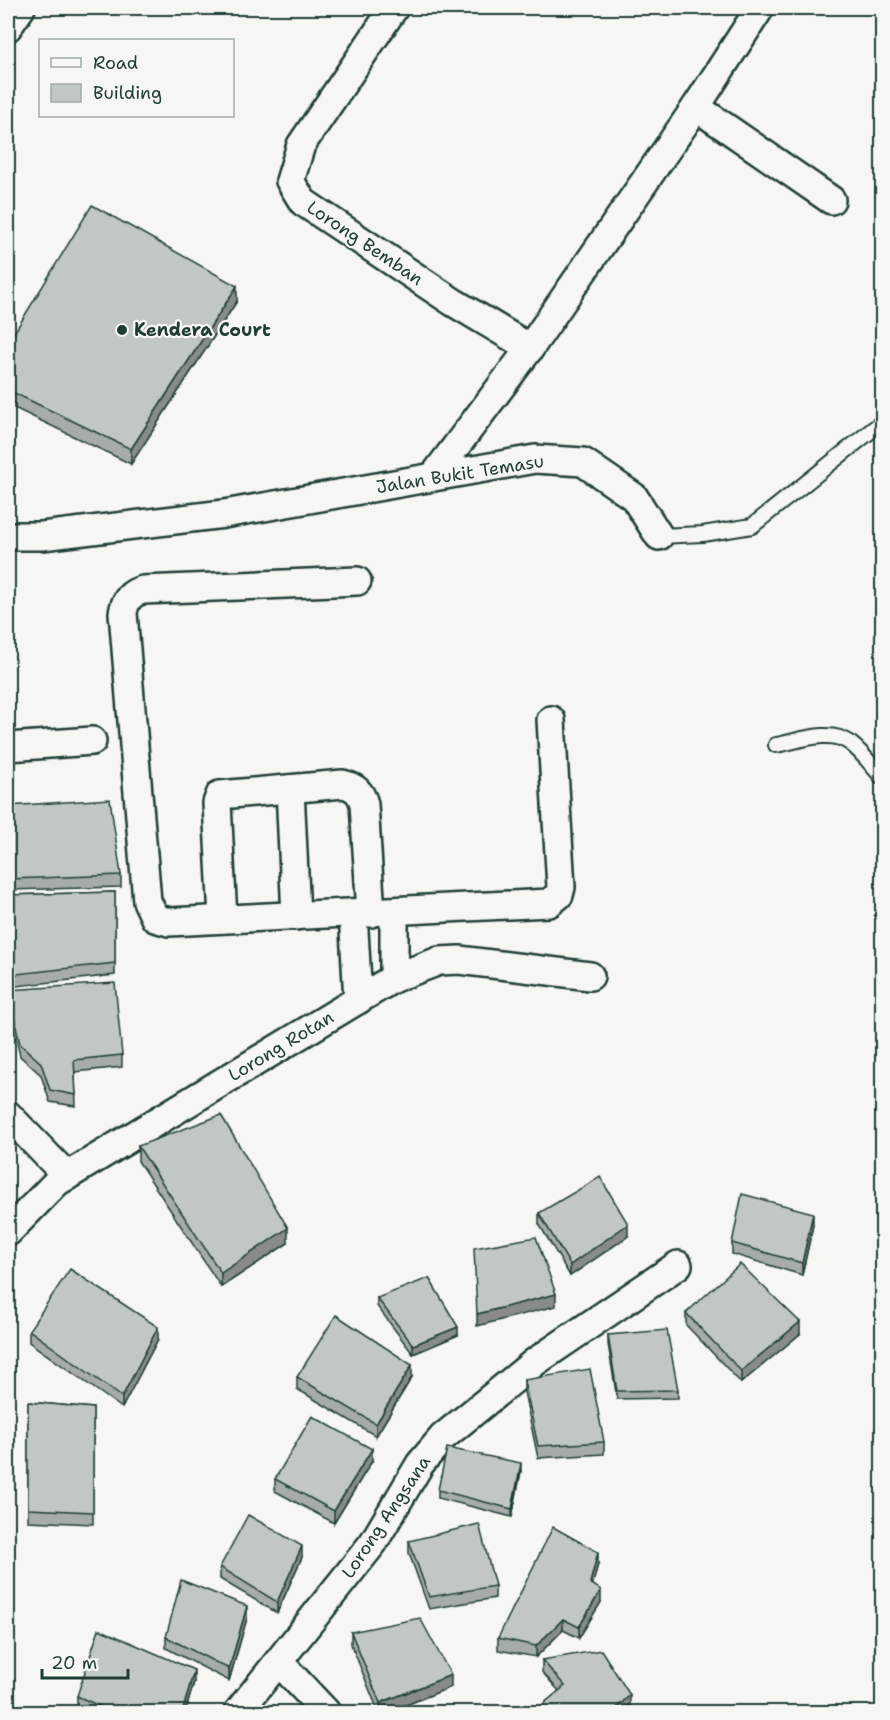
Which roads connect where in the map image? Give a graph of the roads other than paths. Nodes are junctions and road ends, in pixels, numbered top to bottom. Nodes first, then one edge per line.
1 (21, 8) edge
2 (394, 8) edge
3 (760, 8) edge
4 (8, 27) edge
5 (696, 107) junction
6 (831, 200) dead end
7 (530, 348) junction
8 (882, 422) edge
9 (433, 477) junction
10 (8, 536) edge
11 (659, 536) joint
12 (357, 581) dead end
13 (551, 720) dead end
14 (92, 741) dead end
15 (776, 745) dead end
16 (8, 747) edge
17 (882, 777) edge
18 (290, 789) junction
19 (373, 913) junction
20 (296, 916) junction
21 (223, 919) junction
22 (590, 976) dead end
23 (394, 978) junction
24 (358, 1000) junction
25 (8, 1115) edge
26 (67, 1176) junction
27 (8, 1232) edge
28 (678, 1265) dead end
29 (279, 1662) junction
30 (238, 1713) edge
31 (326, 1713) edge

1 - 4 street
2 - 7 street, Lorong Bemban
3 - 5 street
5 - 6 street
5 - 7 street
7 - 9 street
8 - 11 lane, Jalan Bukit Temasu
9 - 10 street, Jalan Bukit Temasu
9 - 11 street, Jalan Bukit Temasu
12 - 21 street
13 - 19 street
14 - 16 street
15 - 17 lane
18 - 19 street
18 - 20 street
18 - 21 street
19 - 20 street
19 - 23 street
19 - 24 street
20 - 21 street
22 - 23 street, Lorong Rotan
23 - 24 street, Lorong Rotan
24 - 26 street, Lorong Rotan
25 - 26 street
26 - 27 street, Lorong Rotan
28 - 29 street, Lorong Angsana
29 - 30 street, Lorong Angsana
29 - 31 street

